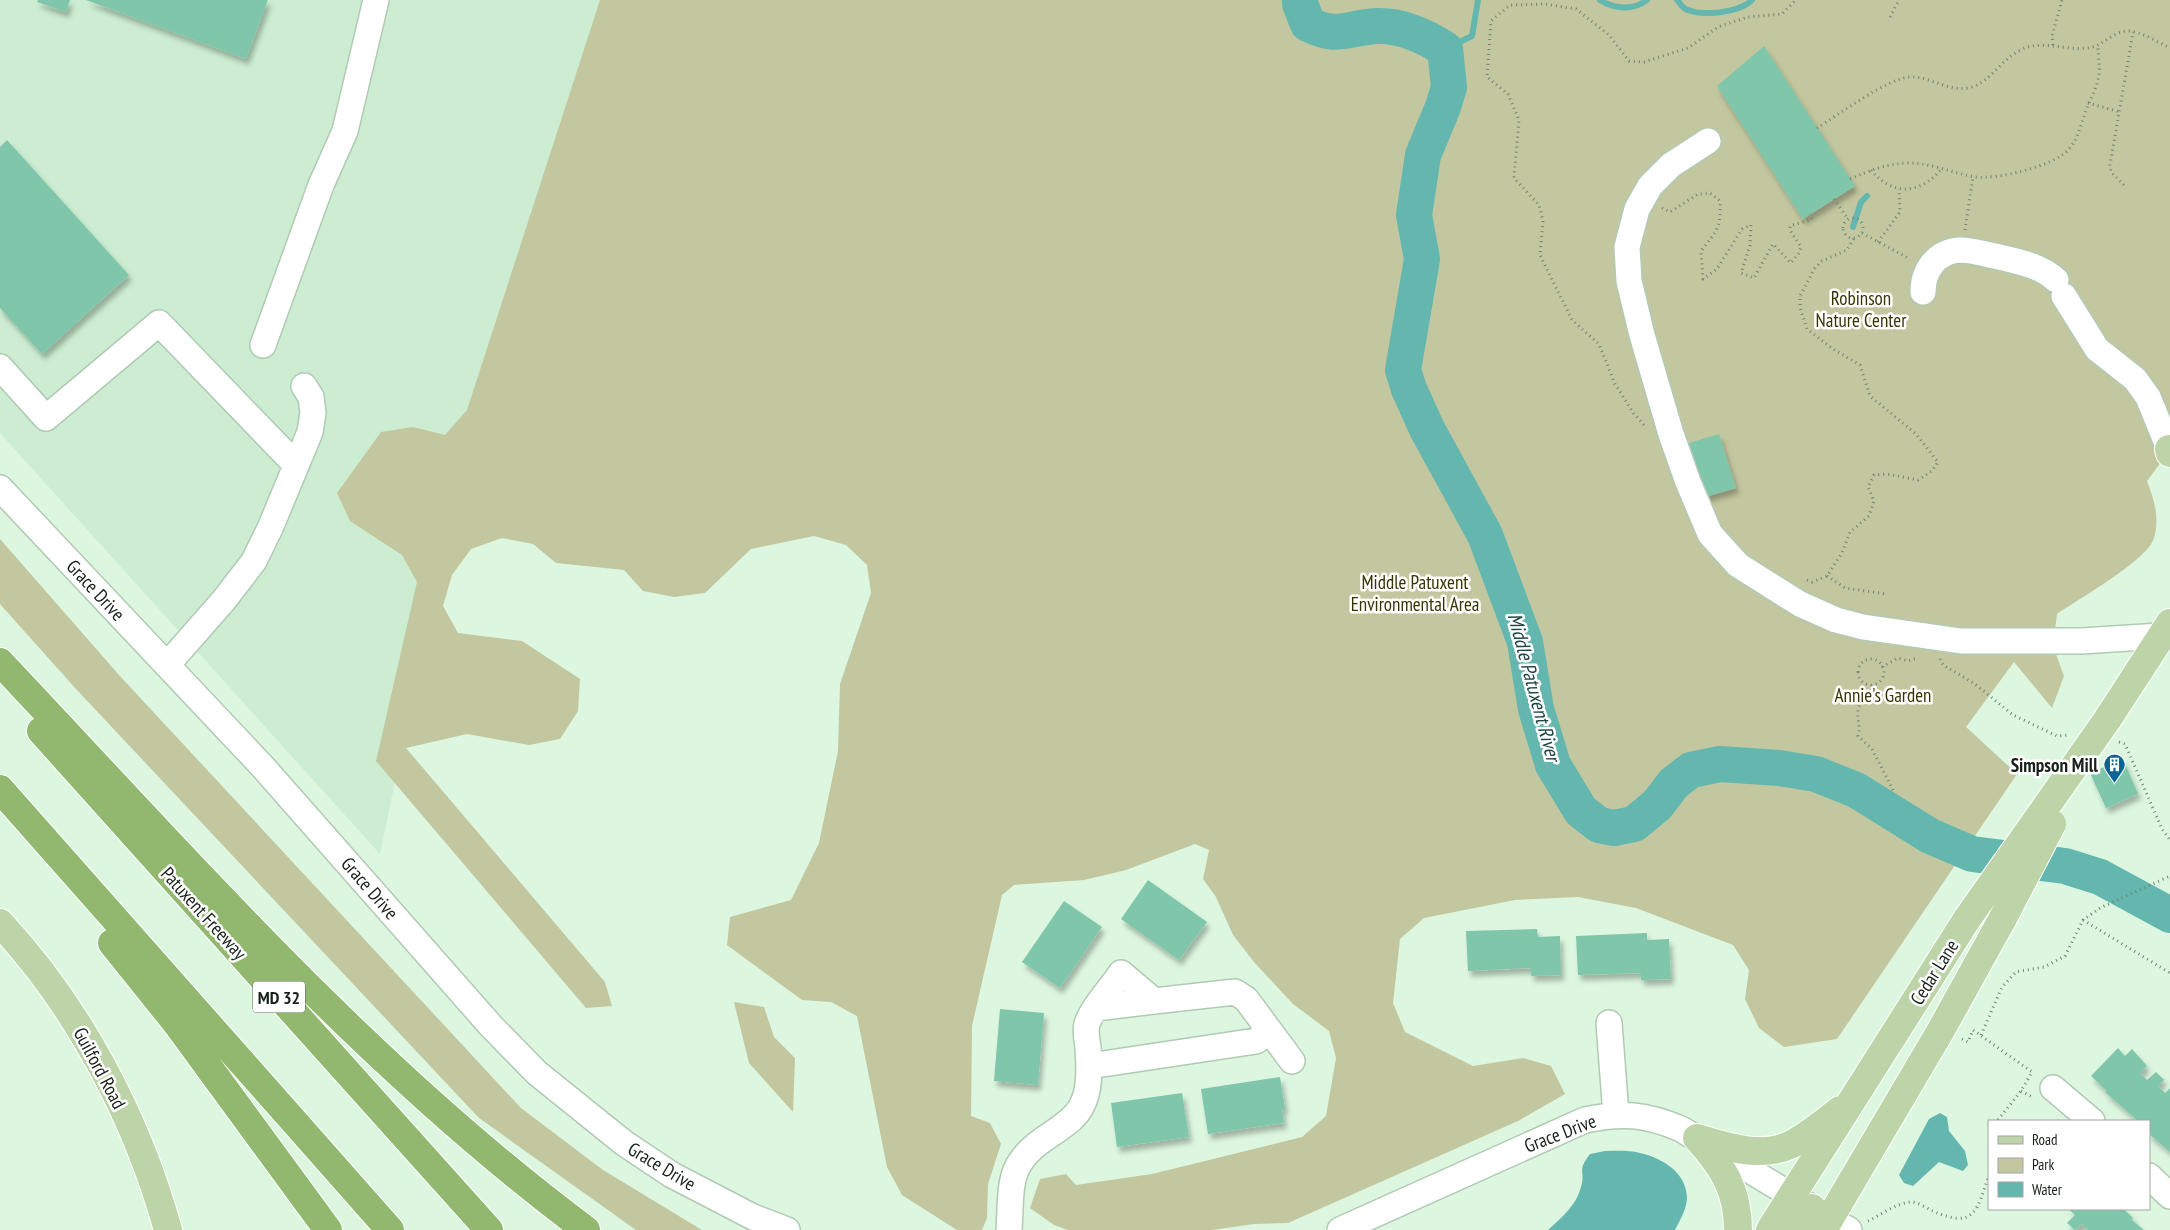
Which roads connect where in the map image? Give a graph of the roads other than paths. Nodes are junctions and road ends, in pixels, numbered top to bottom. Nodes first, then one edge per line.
1 (376, 0) edge
2 (1708, 141) dead end
3 (1925, 280) road end
4 (263, 345) dead end
5 (0, 366) edge
6 (304, 386) dead end
7 (2170, 451) edge
8 (296, 465) junction
9 (0, 488) edge
10 (2170, 605) edge
11 (2166, 629) edge
12 (0, 662) edge
13 (167, 665) junction
14 (0, 684) edge
15 (2112, 731) junction
16 (0, 789) edge
17 (0, 804) edge
18 (0, 922) edge
19 (1609, 1024) dead end
20 (1269, 1032) junction
21 (1292, 1061) dead end
22 (1089, 1064) junction
23 (2052, 1088) dead end
24 (1851, 1103) junction
25 (1616, 1115) junction
26 (2091, 1120) edge
27 (1697, 1138) junction
28 (2150, 1177) edge
29 (2170, 1196) edge
30 (1824, 1219) edge
31 (168, 1230) edge
32 (328, 1230) edge
33 (390, 1230) edge
34 (489, 1230) edge
35 (586, 1230) edge
36 (787, 1230) edge
37 (1009, 1230) edge
38 (1340, 1230) edge
39 (1738, 1230) edge
40 (1770, 1230) edge

1 - 4 street
2 - 11 street
3 - 7 street
5 - 8 street
6 - 8 street
8 - 13 street
9 - 13 street, Grace Drive
10 - 11 main road, Cedar Lane
11 - 15 main road, Cedar Lane
12 - 35 highway
13 - 36 street, Grace Drive
14 - 34 highway, Patuxent Freeway / MD 32
15 - 24 main road, Cedar Lane, bridge
15 - 30 main road, Cedar Lane, bridge
16 - 33 highway
17 - 32 highway
18 - 31 main road, Guilford Road
19 - 25 street
20 - 21 street
20 - 22 street
20 - 22 street
22 - 37 street
23 - 26 street
24 - 27 main road
24 - 30 main road, Cedar Lane
25 - 27 street, Grace Drive
25 - 38 street, Grace Drive
27 - 30 street, Grace Drive
27 - 39 main road
28 - 29 street
30 - 40 main road, Cedar Lane

